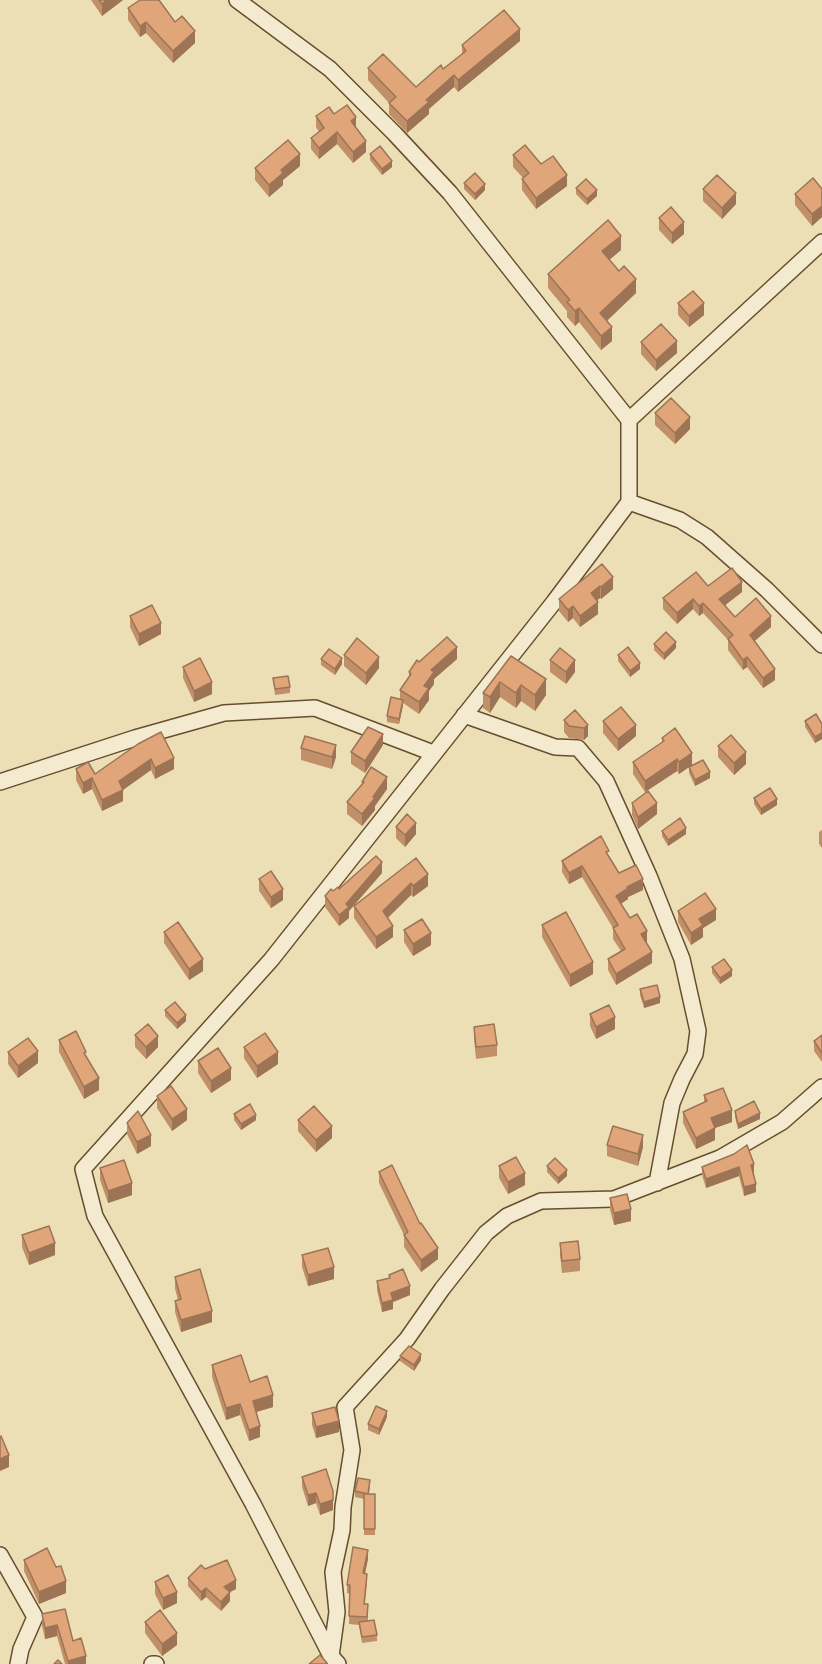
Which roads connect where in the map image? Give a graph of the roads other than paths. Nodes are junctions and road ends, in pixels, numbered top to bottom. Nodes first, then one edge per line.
1 (237, 0) edge
2 (822, 242) edge
3 (629, 420) junction
4 (629, 502) junction
5 (822, 645) edge
6 (464, 715) junction
7 (433, 753) junction
8 (0, 782) edge
9 (822, 1087) edge
10 (657, 1183) junction
11 (0, 1555) edge
12 (334, 1660) edge
13 (18, 1664) edge

1 - 3 street
2 - 3 street
3 - 4 street
4 - 5 street
4 - 6 street
6 - 7 street
6 - 10 street
7 - 8 street
7 - 12 street
9 - 10 street
10 - 12 street
11 - 13 street

